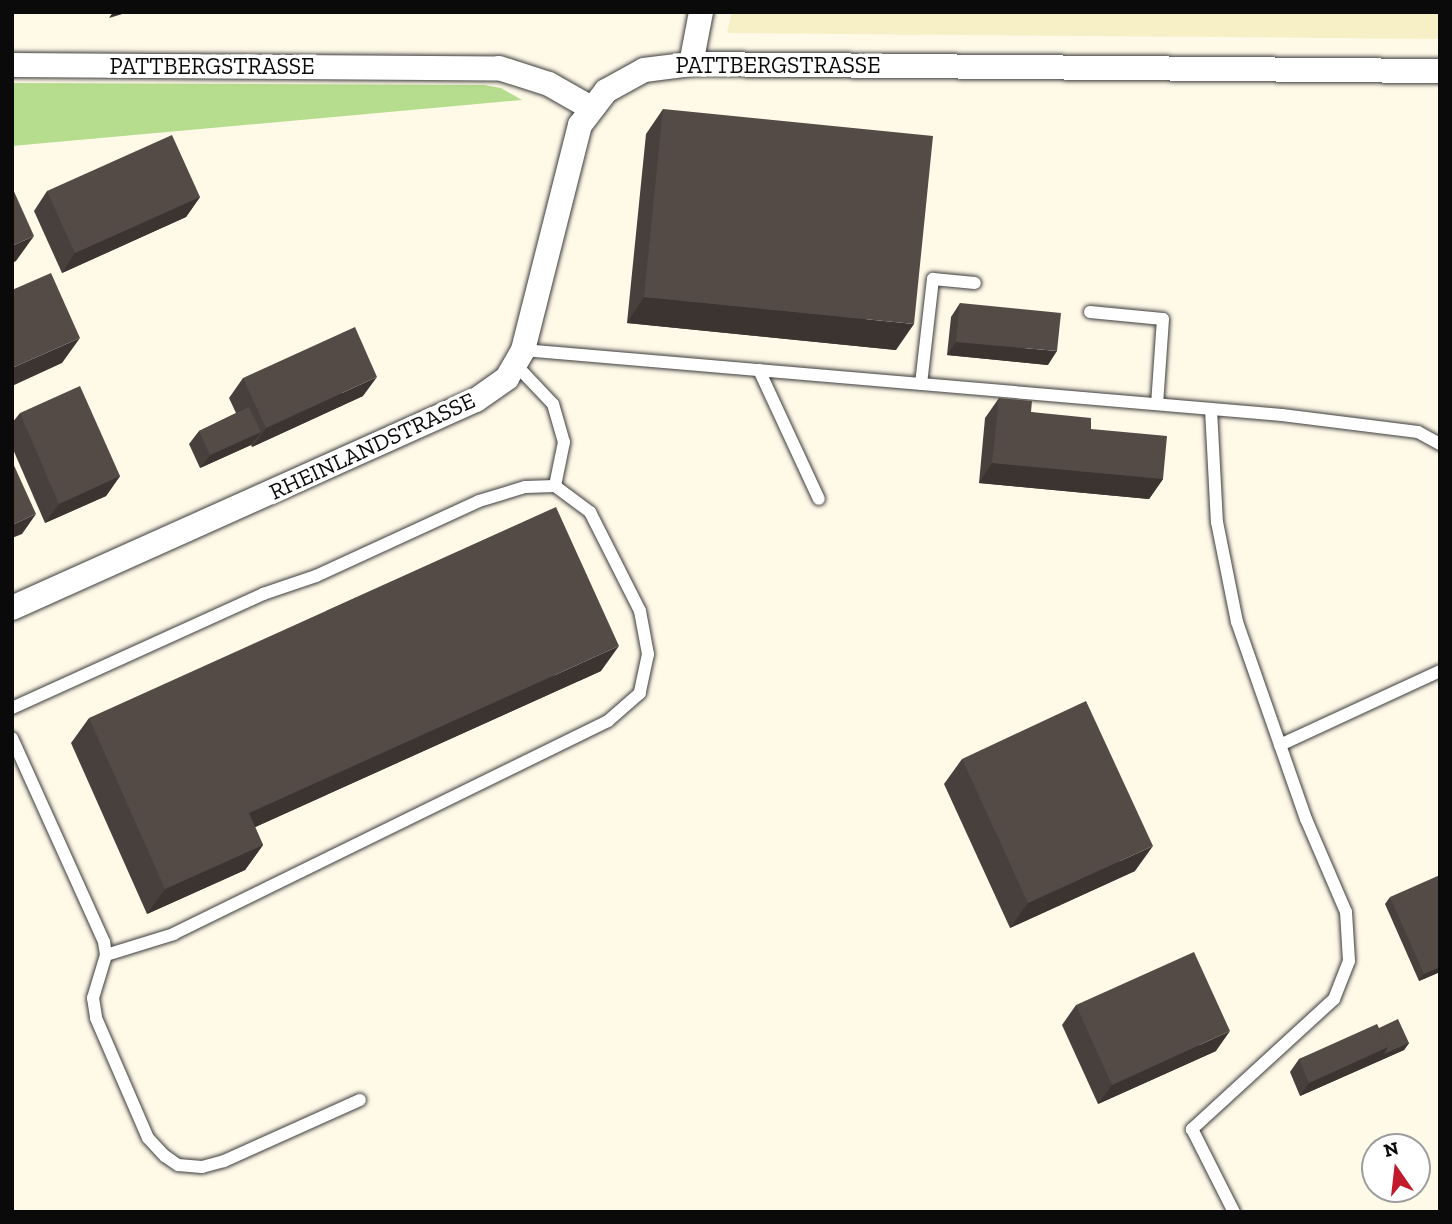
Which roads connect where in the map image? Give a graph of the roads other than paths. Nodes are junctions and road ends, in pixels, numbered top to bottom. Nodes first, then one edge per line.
1 (701, 12) edge
2 (691, 64) junction
3 (12, 65) edge
4 (1440, 71) edge
5 (591, 108) junction
6 (975, 283) dead end
7 (1090, 312) dead end
8 (519, 357) junction
9 (759, 370) junction
10 (921, 384) junction
11 (1157, 404) junction
12 (1211, 409) junction
13 (1440, 444) edge
14 (555, 486) junction
15 (818, 499) dead end
16 (12, 608) edge
17 (1440, 671) edge
18 (12, 708) edge
19 (12, 738) edge
20 (1280, 745) junction
21 (106, 955) junction
22 (360, 1100) dead end
23 (1234, 1212) edge

1 - 2 street
2 - 4 street, PATTBERGSTRASSE
2 - 5 street, PATTBERGSTRASSE
3 - 5 street, PATTBERGSTRASSE
5 - 8 street
6 - 10 lane
7 - 11 lane
8 - 9 lane
8 - 14 lane
8 - 16 street, RHEINLANDSTRASSE
9 - 10 lane
9 - 15 lane
10 - 11 lane
11 - 12 lane
12 - 13 lane
12 - 20 lane
14 - 18 lane
14 - 21 lane
17 - 20 lane
19 - 21 lane
20 - 23 lane
21 - 22 lane

